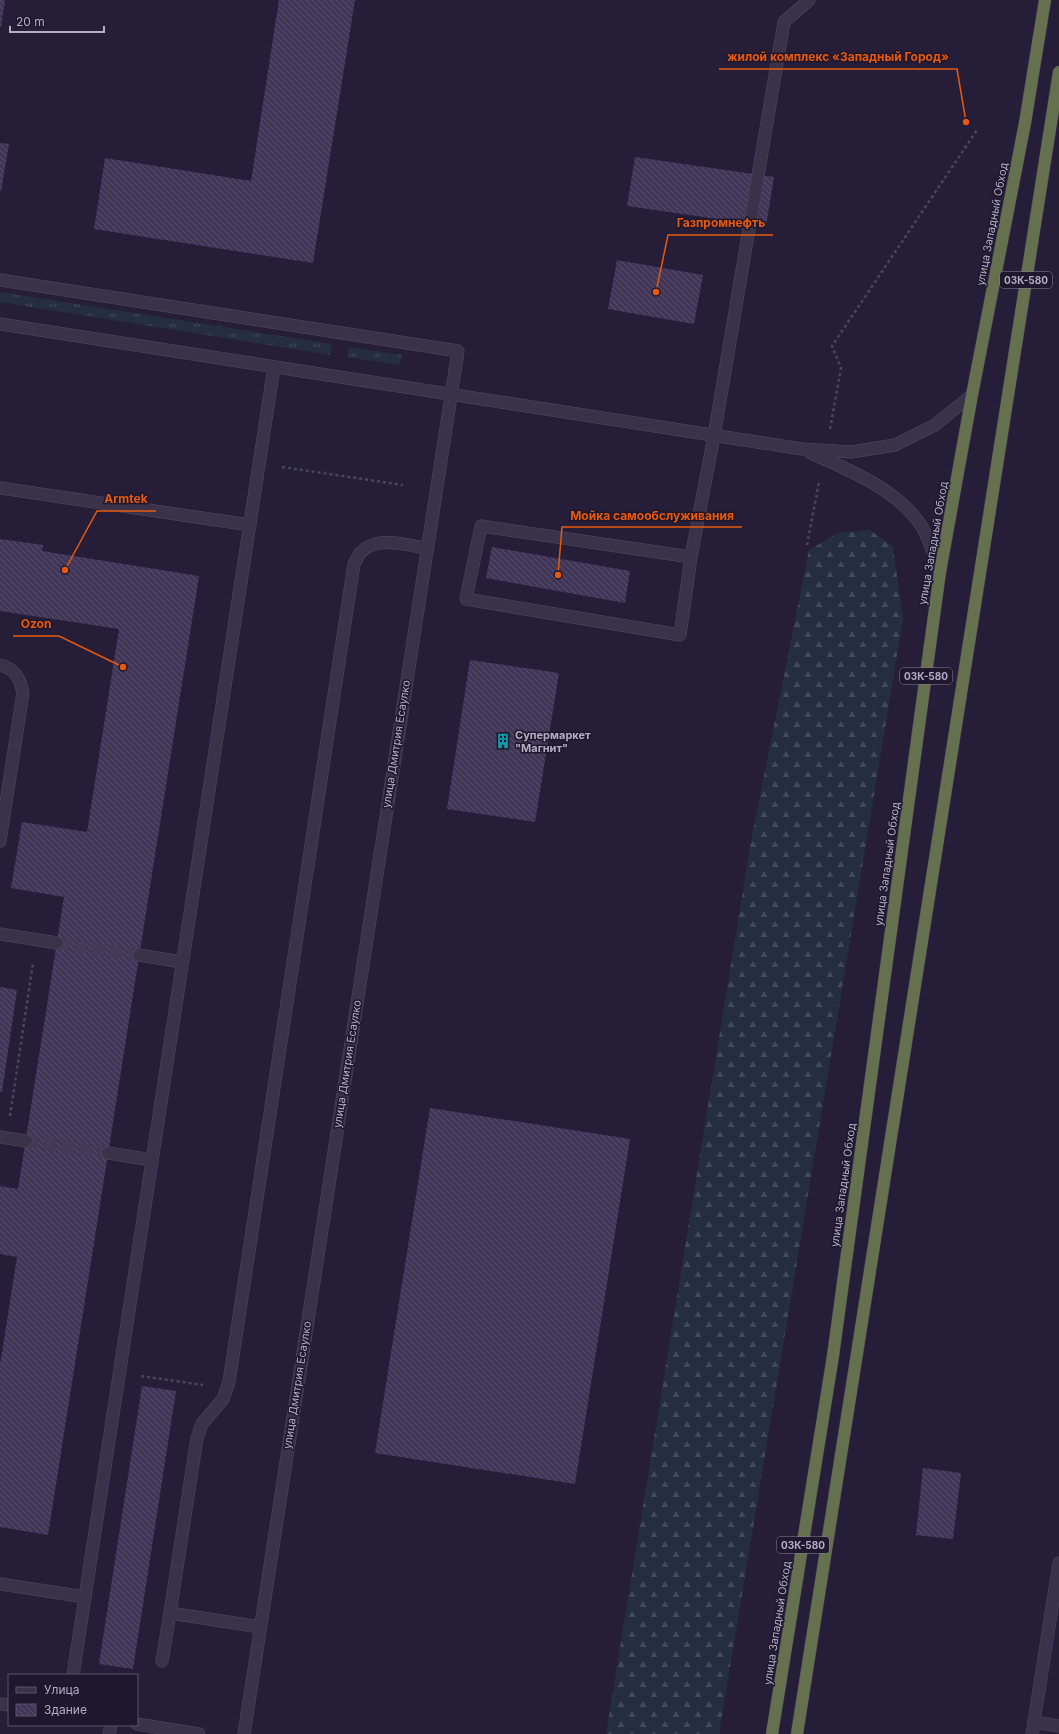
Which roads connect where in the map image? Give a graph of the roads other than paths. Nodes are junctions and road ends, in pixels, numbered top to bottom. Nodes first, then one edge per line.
1 (809, 0) edge
2 (1045, 0) edge
3 (1059, 72) edge
4 (0, 280) edge
5 (0, 324) edge
6 (274, 367) junction
7 (450, 395) junction
8 (972, 395) junction
9 (714, 436) junction
10 (802, 449) junction
11 (0, 488) edge
12 (250, 525) junction
13 (426, 548) junction
14 (691, 557) junction
15 (940, 572) junction
16 (0, 664) edge
17 (0, 841) edge
18 (0, 934) edge
19 (57, 943) tunnel mouth
20 (139, 955) tunnel mouth
21 (182, 962) junction
22 (3, 1138) edge
23 (26, 1141) tunnel mouth
24 (108, 1154) tunnel mouth
25 (152, 1160) junction
26 (1059, 1563) edge
27 (0, 1584) edge
28 (84, 1597) junction
29 (170, 1613) junction
30 (260, 1627) junction
31 (162, 1661) dead end
32 (73, 1674) edge
33 (138, 1724) edge
34 (1059, 1726) edge
35 (1032, 1728) edge
36 (199, 1734) edge
37 (244, 1734) edge
38 (772, 1734) edge
39 (797, 1734) edge

1 - 9 street
2 - 8 highway, улица Западный Обход / 03К-580
3 - 39 highway, 03К-580
4 - 7 street, улица Дмитрия Есаулко
5 - 6 street
6 - 7 street
6 - 12 street
7 - 9 street
7 - 13 street, улица Дмитрия Есаулко
8 - 10 street
8 - 15 highway, улица Западный Обход / 03К-580
9 - 10 street
9 - 14 street
10 - 15 street
11 - 12 street
12 - 21 street
13 - 29 street
13 - 30 street, улица Дмитрия Есаулко
14 - 14 street
15 - 38 highway, улица Западный Обход / 03К-580
16 - 17 street
18 - 19 street
20 - 21 street
21 - 25 street
22 - 23 street
24 - 25 street
25 - 28 street
26 - 35 street
27 - 28 street
28 - 32 street
29 - 30 street
29 - 31 street
30 - 37 street, улица Дмитрия Есаулко
33 - 36 street
34 - 35 street

